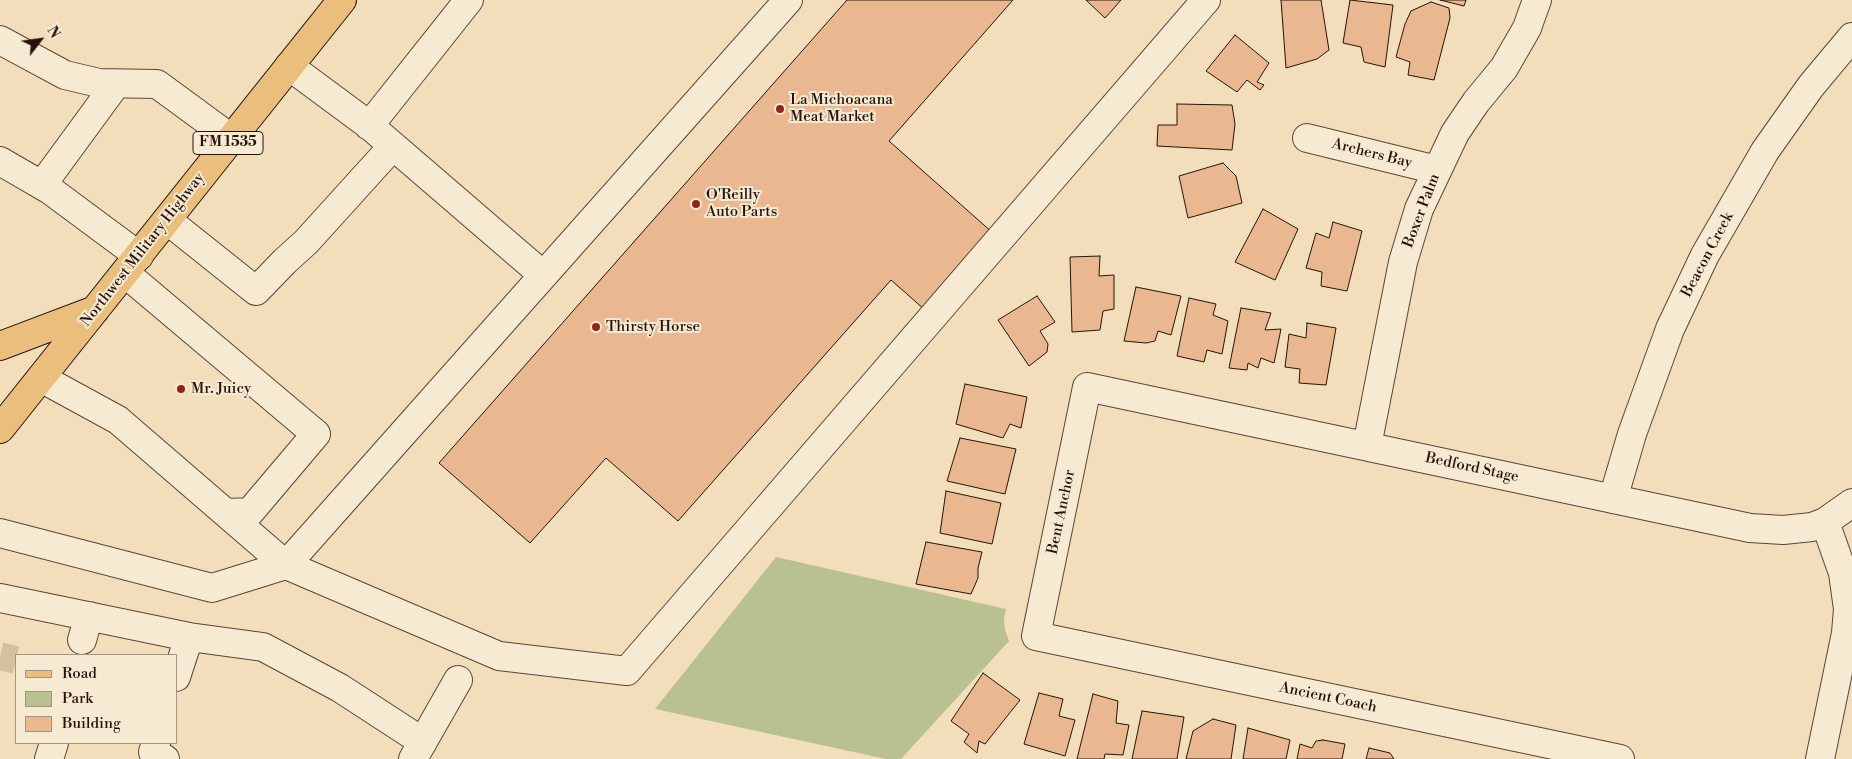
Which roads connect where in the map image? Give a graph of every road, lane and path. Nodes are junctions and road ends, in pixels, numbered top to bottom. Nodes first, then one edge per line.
1 (342, 0) edge
2 (469, 0) edge
3 (788, 0) edge
4 (1206, 0) edge
5 (1537, 0) edge
6 (1852, 37) edge
7 (0, 40) edge
8 (289, 66) junction
9 (116, 84) junction
10 (369, 126) junction
11 (1307, 138) dead end
12 (232, 139) junction
13 (393, 146) junction
14 (0, 161) edge
15 (1438, 170) junction
16 (42, 185) junction
17 (167, 220) junction
18 (132, 264) junction
19 (543, 275) junction
20 (96, 309) junction
21 (0, 346) edge
22 (41, 378) junction
23 (1087, 387) joint
24 (0, 429) edge
25 (1367, 446) junction
26 (1614, 498) junction
27 (1852, 503) edge
28 (226, 513) junction
29 (1825, 522) junction
30 (0, 533) edge
31 (286, 564) junction
32 (0, 598) edge
33 (189, 636) junction
34 (1036, 636) joint
35 (178, 671) edge
36 (458, 680) dead end
37 (54, 744) edge
38 (418, 750) edge
39 (49, 759) edge
40 (1616, 759) edge
41 (1820, 759) edge

1 - 8 main road, Northwest Military Highway / FM 1535
2 - 10 street
3 - 19 street
4 - 31 street
5 - 15 street, Boxer Palm
6 - 26 street, Beacon Creek
7 - 9 street
8 - 10 street
8 - 12 main road, Northwest Military Highway / FM 1535
9 - 12 street
9 - 16 street
10 - 13 street
11 - 15 street, Archers Bay
12 - 17 main road, Northwest Military Highway / FM 1535
13 - 17 street
13 - 19 street
14 - 16 street
15 - 25 street, Boxer Palm
16 - 18 street
17 - 18 main road, Northwest Military Highway / FM 1535
18 - 20 main road, Northwest Military Highway / FM 1535
18 - 28 street
19 - 31 street
20 - 21 main road
20 - 22 main road, Northwest Military Highway / FM 1535
22 - 24 main road, Northwest Military Highway / FM 1535
22 - 28 street
23 - 25 street, Bedford Stage
23 - 34 street, Bent Anchor
25 - 26 street, Bedford Stage
26 - 29 street, Bedford Stage
27 - 29 street, Bedford Stage
28 - 31 street
29 - 41 street
30 - 31 street
32 - 33 street
33 - 35 street
33 - 38 street
34 - 40 street, Ancient Coach
36 - 38 street
37 - 39 street

